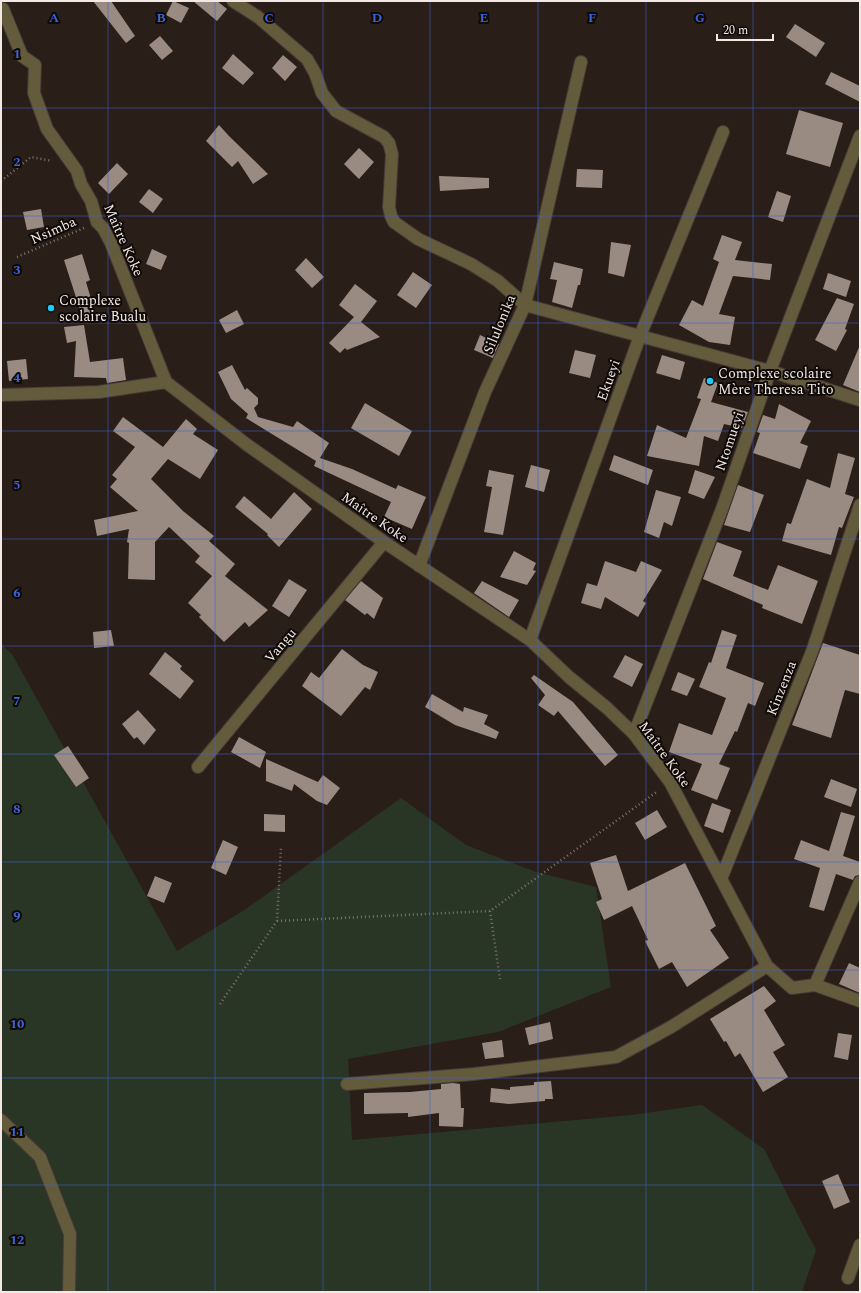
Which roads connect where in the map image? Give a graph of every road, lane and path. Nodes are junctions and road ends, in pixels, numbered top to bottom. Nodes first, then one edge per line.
1 (233, 1) edge
2 (3, 9) dead end
3 (581, 62) dead end
4 (723, 132) dead end
5 (860, 136) edge
6 (66, 156) junction
7 (1, 181) edge
8 (97, 222) junction
9 (17, 257) dead end
10 (525, 305) junction
11 (640, 336) junction
12 (770, 371) junction
13 (166, 382) junction
14 (1, 395) edge
15 (860, 400) edge
16 (860, 505) edge
17 (384, 542) junction
18 (419, 566) junction
19 (530, 640) junction
20 (634, 734) junction
21 (198, 767) dead end
22 (670, 782) junction
23 (281, 847) dead end
24 (721, 879) junction
25 (860, 882) edge
26 (490, 912) junction
27 (277, 921) junction
28 (767, 966) junction
29 (500, 979) dead end
30 (815, 985) junction
31 (860, 1001) edge
32 (220, 1004) dead end
33 (347, 1084) dead end
34 (1, 1120) edge
35 (860, 1245) edge
36 (848, 1278) dead end
37 (70, 1292) edge

1 - 10 street
2 - 6 street, Maître Koke
3 - 10 street, Silulonika
4 - 11 street, Ekueyi
5 - 12 street, Ntomueyi
6 - 7 path
6 - 8 street, Maître Koke
8 - 9 path, Nsimba
8 - 13 street, Maître Koke
10 - 11 street
10 - 18 street, Silulonika
11 - 12 street
11 - 19 street, Ekueyi
12 - 15 street
12 - 20 street, Ntomueyi
13 - 14 street
13 - 17 street, Maître Koke
16 - 24 street, Kinzenza
17 - 18 street, Maître Koke
17 - 21 street, Vangu
18 - 19 street, Maître Koke
19 - 20 street, Maître Koke
20 - 22 street, Maître Koke
22 - 24 street, Maître Koke
22 - 26 path
23 - 27 path
24 - 28 street, Maître Koke
25 - 30 street
26 - 27 path
26 - 29 path
27 - 32 path
28 - 30 street, Maître Koke
28 - 33 street
30 - 31 street
34 - 37 street
35 - 36 street

